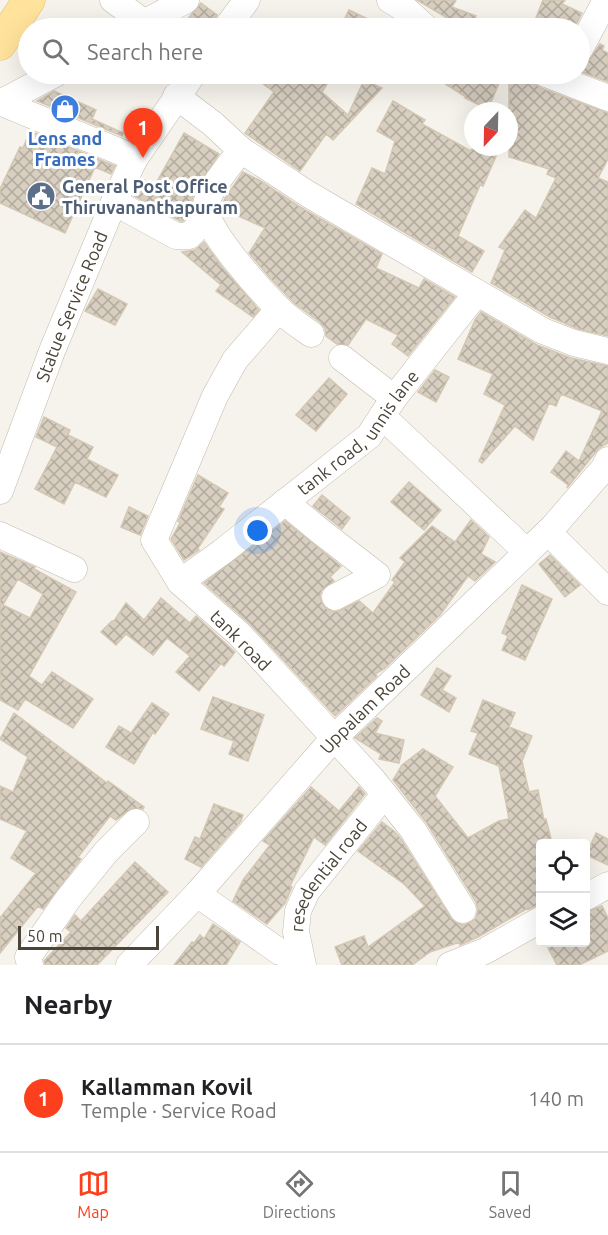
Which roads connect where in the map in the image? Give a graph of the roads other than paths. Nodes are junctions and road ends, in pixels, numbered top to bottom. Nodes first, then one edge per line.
1 (29, 0) edge
2 (113, 0) edge
3 (186, 0) edge
4 (247, 0) edge
5 (390, 0) edge
6 (606, 0) edge
7 (132, 18) edge
8 (154, 18) edge
9 (234, 18) edge
10 (415, 18) edge
11 (590, 29) edge
12 (0, 44) edge
13 (36, 84) edge
14 (185, 84) edge
15 (576, 84) edge
16 (176, 96) junction
17 (608, 98) edge
18 (1, 103) edge
19 (241, 150) junction
20 (135, 158) junction
21 (114, 202) junction
22 (207, 218) junction
23 (476, 294) junction
24 (279, 309) junction
25 (311, 334) dead end
26 (608, 351) edge
27 (342, 358) dead end
28 (388, 407) junction
29 (608, 460) edge
30 (0, 490) edge
31 (285, 502) junction
32 (548, 532) junction
33 (0, 535) edge
34 (527, 552) junction
35 (74, 569) dead end
36 (180, 582) junction
37 (608, 592) edge
38 (335, 597) dead end
39 (334, 738) junction
40 (384, 795) junction
41 (136, 822) dead end
42 (608, 885) edge
43 (197, 894) junction
44 (590, 894) edge
45 (463, 910) dead end
46 (536, 923) edge
47 (488, 958) edge
48 (302, 961) edge
49 (453, 964) edge
50 (30, 965) edge
51 (129, 965) edge

1 - 12 main road
2 - 7 street
3 - 8 street
4 - 9 street
5 - 10 street
6 - 11 street
13 - 18 street
14 - 16 street, Statue Service Road
15 - 17 street
16 - 19 street
16 - 20 street, Statue Service Road
18 - 20 street
19 - 22 street
19 - 23 street
20 - 21 street, Statue Service Road
21 - 22 street
21 - 30 street, Statue Service Road
22 - 24 street
23 - 26 street
23 - 28 street, tank road, unnis lane
24 - 25 street
24 - 36 street, tank road
27 - 28 street
28 - 31 street, tank road, unnis lane
28 - 34 street
29 - 32 street, Uppalam Road
31 - 36 street, tank road, unnis lane
31 - 38 street
32 - 34 street, Uppalam Road
32 - 37 street
33 - 35 street
34 - 39 street, Uppalam Road
36 - 39 street, tank road
39 - 40 street, tank road
39 - 43 street, Uppalam Road
40 - 45 street, tank road
40 - 48 street, resedential road
41 - 50 street
42 - 44 street
43 - 48 street
43 - 51 street, Uppalam Road
46 - 47 street
47 - 49 street

